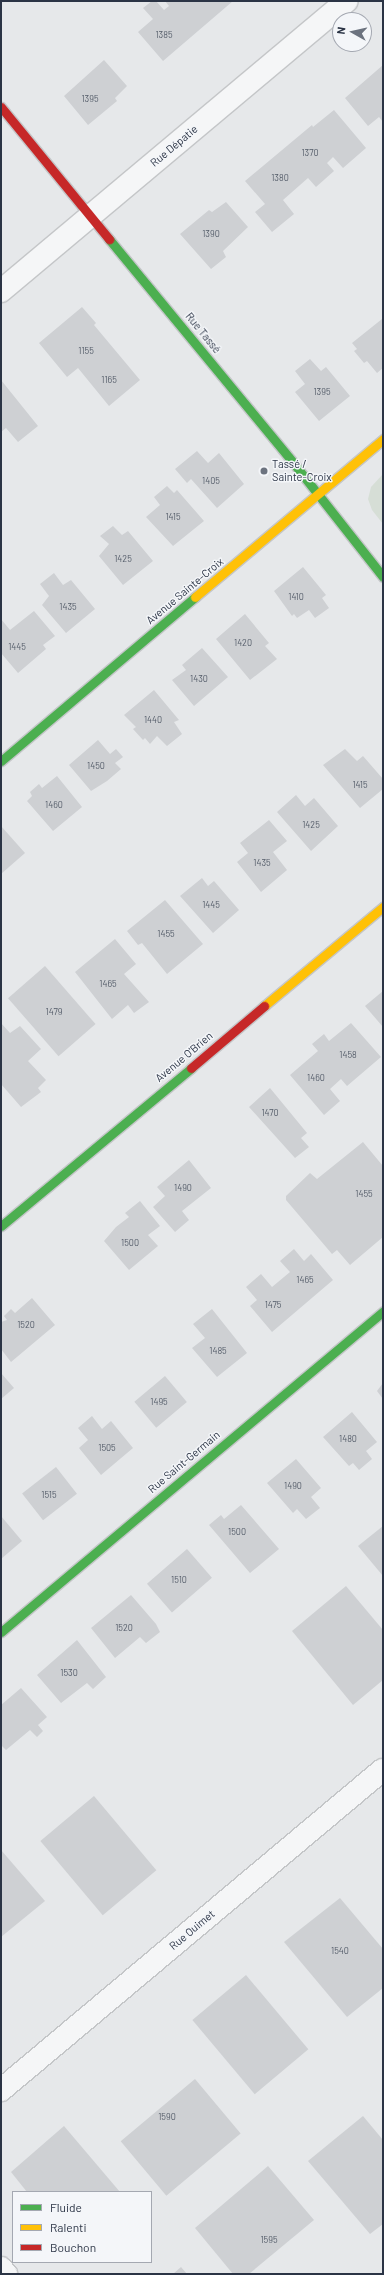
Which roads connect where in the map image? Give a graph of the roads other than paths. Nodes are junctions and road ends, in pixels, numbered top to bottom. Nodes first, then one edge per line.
1 (347, 1) edge
2 (1, 107) edge
3 (91, 216) junction
4 (1, 291) edge
5 (383, 439) edge
6 (318, 494) junction
7 (383, 578) edge
8 (1, 761) edge
9 (383, 907) edge
10 (1, 1226) edge
11 (383, 1311) edge
12 (1, 1632) edge
13 (383, 1770) edge
14 (1, 2090) edge
15 (1, 2268) edge
16 (6, 2274) edge

1 - 3 street, Rue Dépatie
2 - 3 street, Rue Tassé
3 - 4 street, Rue Dépatie
3 - 6 street, Rue Tassé
5 - 6 street, Avenue Sainte-Croix
6 - 7 street, Rue Tassé
6 - 8 street, Avenue Sainte-Croix
9 - 10 street, Avenue O'Brien
11 - 12 street, Rue Saint-Germain
13 - 14 street, Rue Ouimet
15 - 16 street

